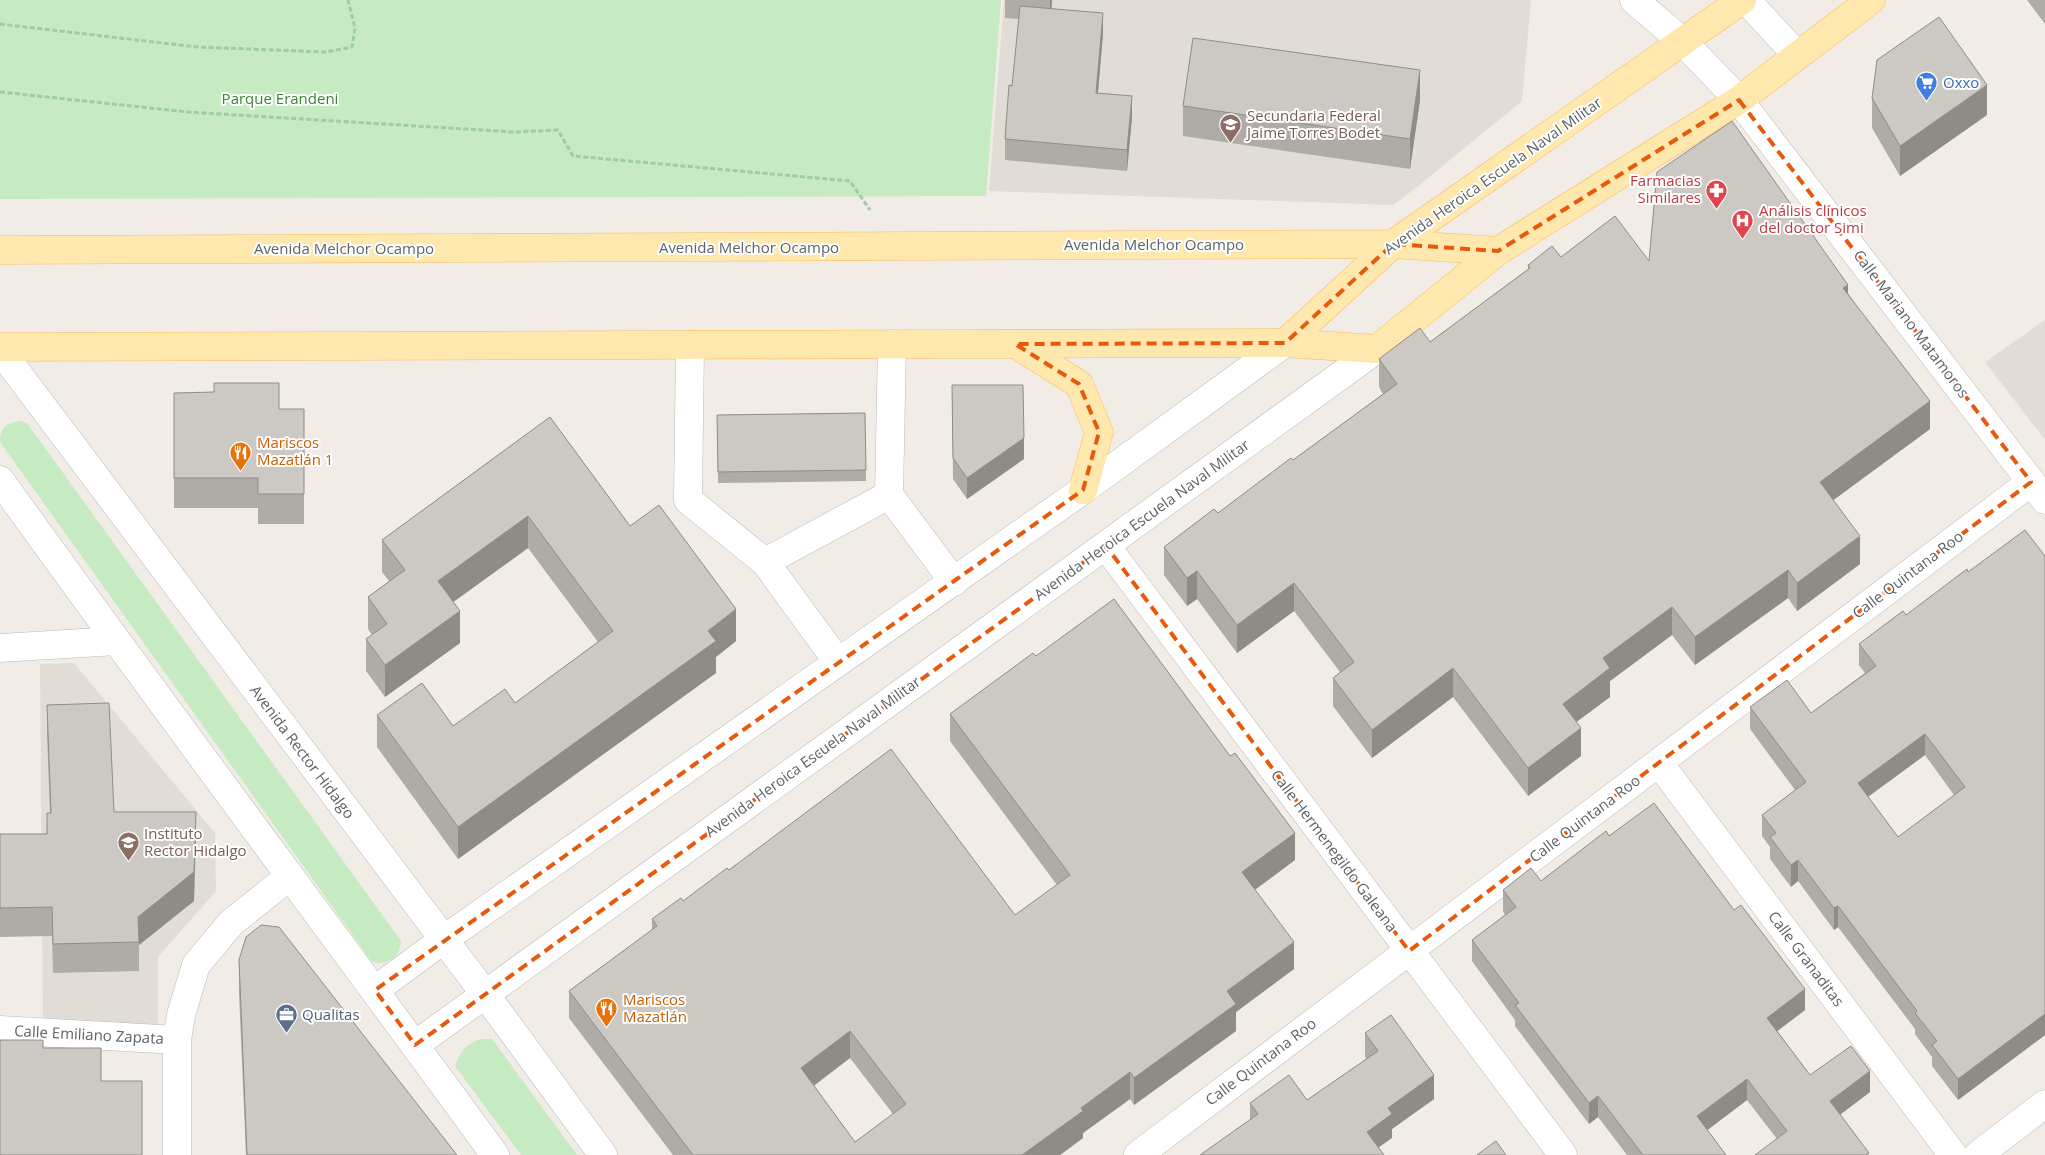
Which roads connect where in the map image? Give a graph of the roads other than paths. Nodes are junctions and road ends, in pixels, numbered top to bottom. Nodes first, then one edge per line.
1 (1634, 0) edge
2 (1742, 0) edge
3 (1746, 0) edge
4 (1871, 0) edge
5 (1684, 42) junction
6 (1797, 55) junction
7 (1739, 100) junction
8 (1393, 244) junction
9 (0, 250) edge
10 (1498, 250) junction
11 (1285, 343) junction
12 (892, 344) junction
13 (1015, 344) junction
14 (690, 345) junction
15 (0, 348) edge
16 (1377, 349) junction
17 (0, 480) edge
18 (1083, 490) junction
19 (2038, 491) edge
20 (889, 495) junction
21 (1106, 546) junction
22 (765, 562) junction
23 (954, 582) junction
24 (116, 641) junction
25 (0, 648) edge
26 (838, 662) junction
27 (1659, 763) junction
28 (290, 876) junction
29 (443, 940) junction
30 (1409, 951) junction
31 (375, 990) junction
32 (485, 994) junction
33 (0, 1030) edge
34 (177, 1040) junction
35 (415, 1045) junction
36 (2045, 1104) edge
37 (177, 1155) edge
38 (495, 1155) edge
39 (603, 1155) edge
40 (1138, 1155) edge
41 (1563, 1155) edge
42 (1953, 1155) edge
43 (1978, 1155) edge

1 - 5 street, Calle Mariano Matamoros
2 - 5 main road, Avenida Heroica Escuela Naval Militar
3 - 6 street
4 - 6 main road, Avenida Heroica Escuela Naval Militar
5 - 7 street, Calle Mariano Matamoros
5 - 8 main road, Avenida Heroica Escuela Naval Militar
6 - 7 main road, Avenida Heroica Escuela Naval Militar
7 - 10 main road, Avenida Heroica Escuela Naval Militar
7 - 19 street, Calle Mariano Matamoros
8 - 9 main road, Avenida Melchor Ocampo
8 - 10 main road, Avenida Melchor Ocampo
8 - 11 main road, Avenida Heroica Escuela Naval Militar
10 - 16 main road, Avenida Heroica Escuela Naval Militar
11 - 13 main road
11 - 16 main road
11 - 18 street, Avenida Heroica Escuela Naval Militar
12 - 13 main road
12 - 14 main road
12 - 20 street
13 - 18 main road
14 - 15 main road
14 - 22 street
15 - 29 street, Avenida Rector Hidalgo
16 - 21 street, Avenida Heroica Escuela Naval Militar
17 - 24 street
18 - 23 street, Avenida Heroica Escuela Naval Militar
19 - 27 street, Calle Quintana Roo
20 - 22 street
20 - 23 street
21 - 30 street, Calle Hermenegildo Galeana
21 - 32 street, Avenida Heroica Escuela Naval Militar
22 - 26 street
23 - 26 street, Avenida Heroica Escuela Naval Militar
24 - 25 street
24 - 28 street
26 - 29 street, Avenida Heroica Escuela Naval Militar
27 - 30 street, Calle Quintana Roo
27 - 42 street, Calle Granaditas
28 - 31 street
28 - 34 street
29 - 31 street, Avenida Heroica Escuela Naval Militar
29 - 32 street, Avenida Rector Hidalgo
30 - 40 street, Calle Quintana Roo
30 - 41 street, Calle Hermenegildo Galeana
31 - 35 street
32 - 35 street, Avenida Heroica Escuela Naval Militar
32 - 39 street, Avenida Rector Hidalgo
33 - 34 street, Calle Emiliano Zapata
34 - 37 street
35 - 38 street
36 - 43 street

